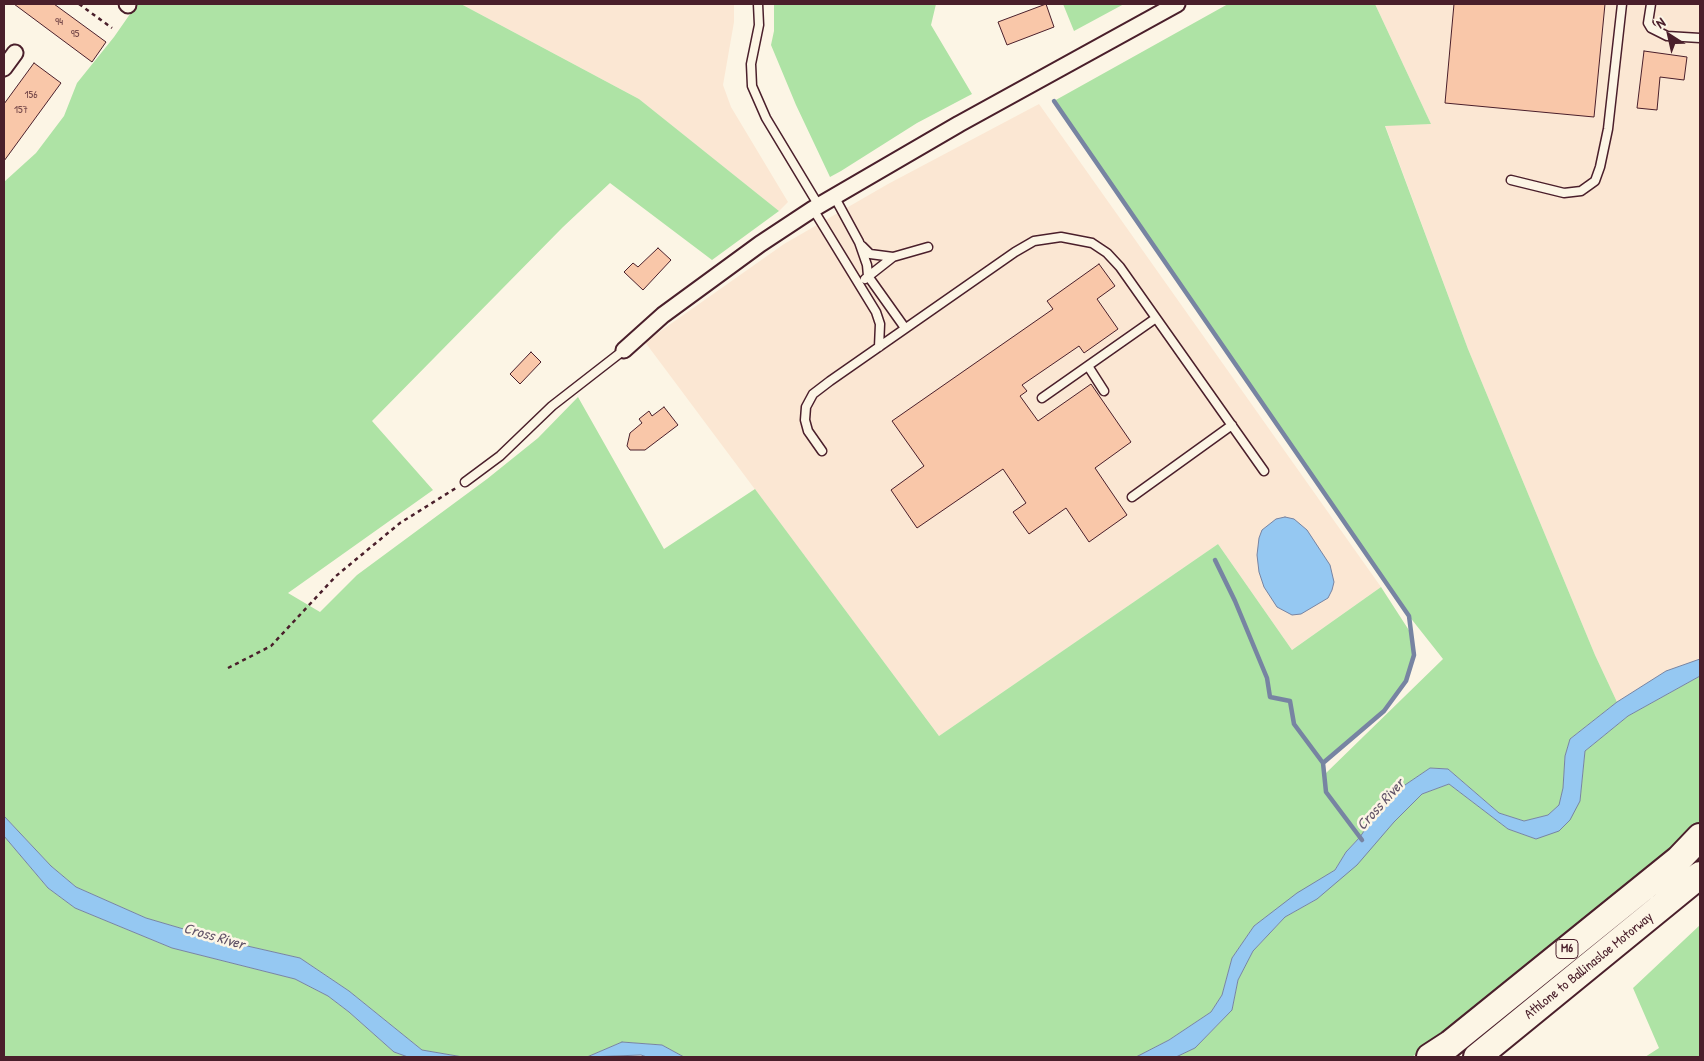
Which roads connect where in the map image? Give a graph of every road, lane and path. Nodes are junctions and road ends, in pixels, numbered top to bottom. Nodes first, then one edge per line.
1 (79, 4) edge
2 (758, 4) edge
3 (1177, 4) edge
4 (1622, 4) edge
5 (1651, 4) edge
6 (112, 28) dead end
7 (1700, 38) edge
8 (15, 53) dead end
9 (4, 68) edge
10 (1511, 180) dead end
11 (834, 196) junction
12 (816, 208) junction
13 (859, 242) junction
14 (928, 247) dead end
15 (893, 257) junction
16 (868, 276) junction
17 (859, 283) junction
18 (1156, 318) junction
19 (905, 328) junction
20 (879, 347) junction
21 (624, 350) joint
22 (1088, 366) junction
23 (1104, 391) dead end
24 (1042, 398) dead end
25 (1232, 425) junction
26 (822, 451) dead end
27 (1264, 471) dead end
28 (465, 482) joint
29 (1132, 497) dead end
30 (228, 668) dead end
31 (1700, 837) edge
32 (1700, 875) edge
33 (1430, 1057) edge
34 (1477, 1057) edge

1 - 6 path
2 - 12 lane
3 - 11 street
4 - 10 lane
5 - 7 lane
8 - 9 street
11 - 12 street
11 - 13 lane
12 - 17 lane
12 - 21 street
13 - 15 lane
13 - 16 lane
14 - 15 lane
15 - 16 lane
16 - 17 lane
16 - 19 lane
17 - 20 lane
18 - 19 lane
18 - 22 lane
18 - 25 lane
19 - 20 lane
20 - 26 lane
21 - 28 lane
22 - 23 lane
22 - 24 lane
25 - 27 lane
25 - 29 lane
28 - 30 path
31 - 33 highway, Athlone to Ballinasloe Motorway / M6
32 - 34 highway, Athlone to Ballinasloe Motorway / M6

